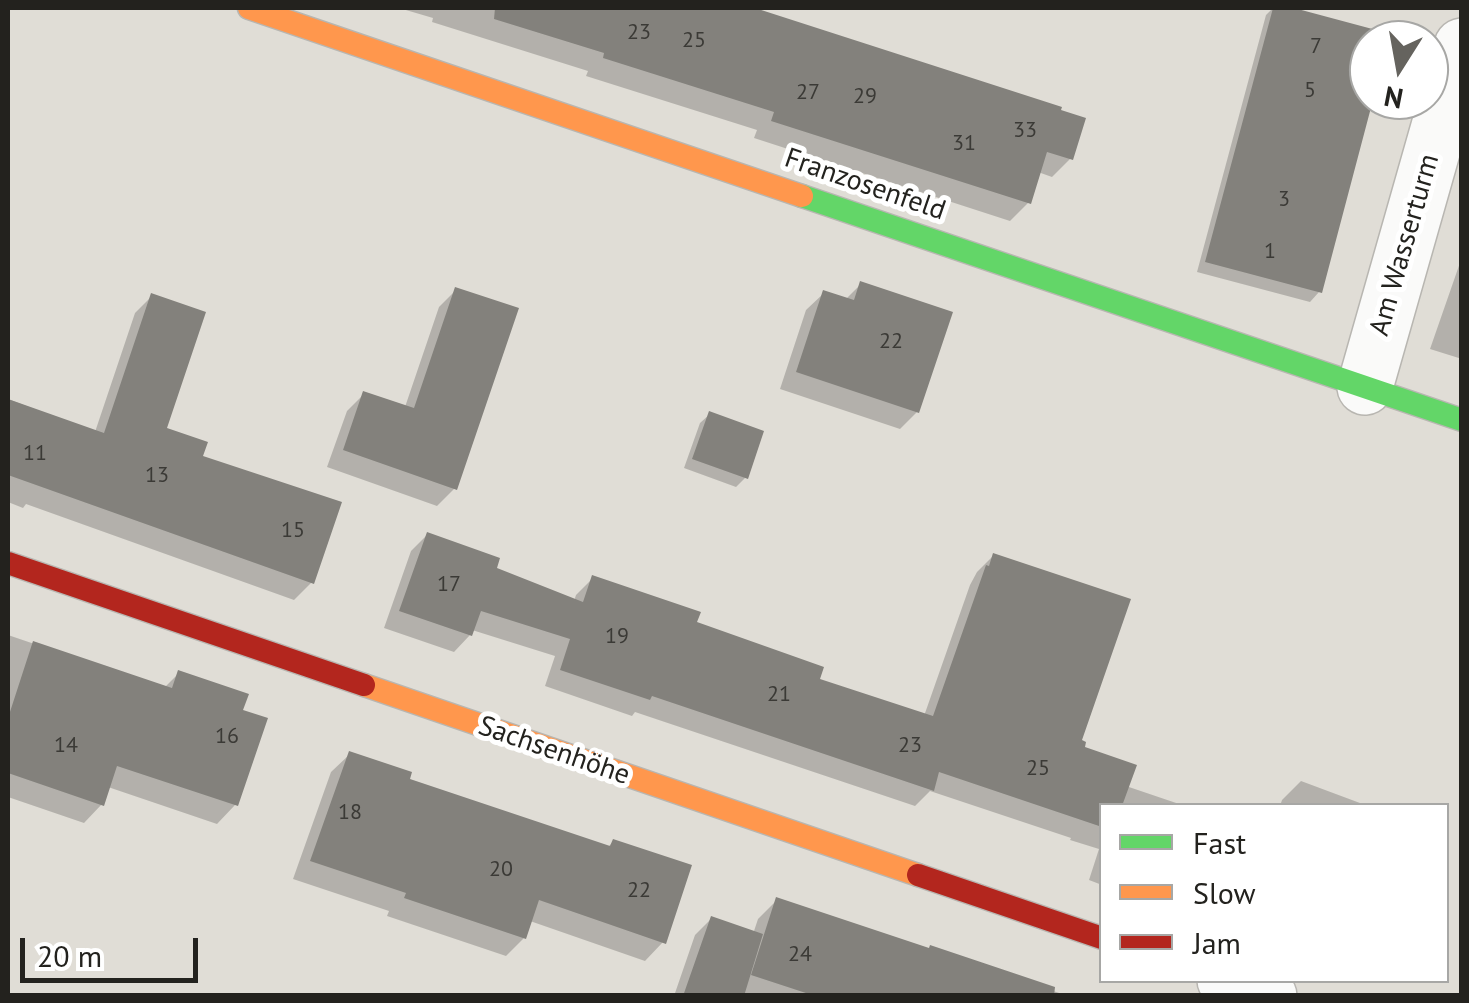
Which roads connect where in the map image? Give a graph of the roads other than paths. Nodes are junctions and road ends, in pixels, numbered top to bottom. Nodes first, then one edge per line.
1 (249, 8) edge
2 (1462, 46) edge
3 (1364, 387) junction
4 (1462, 420) edge
5 (8, 564) edge
6 (1099, 937) edge
7 (1233, 983) edge
8 (1269, 996) edge

1 - 3 street, Franzosenfeld
2 - 3 street, Am Wasserturm
3 - 4 street, Franzosenfeld
5 - 6 street, Sachsenhöhe
7 - 8 street

